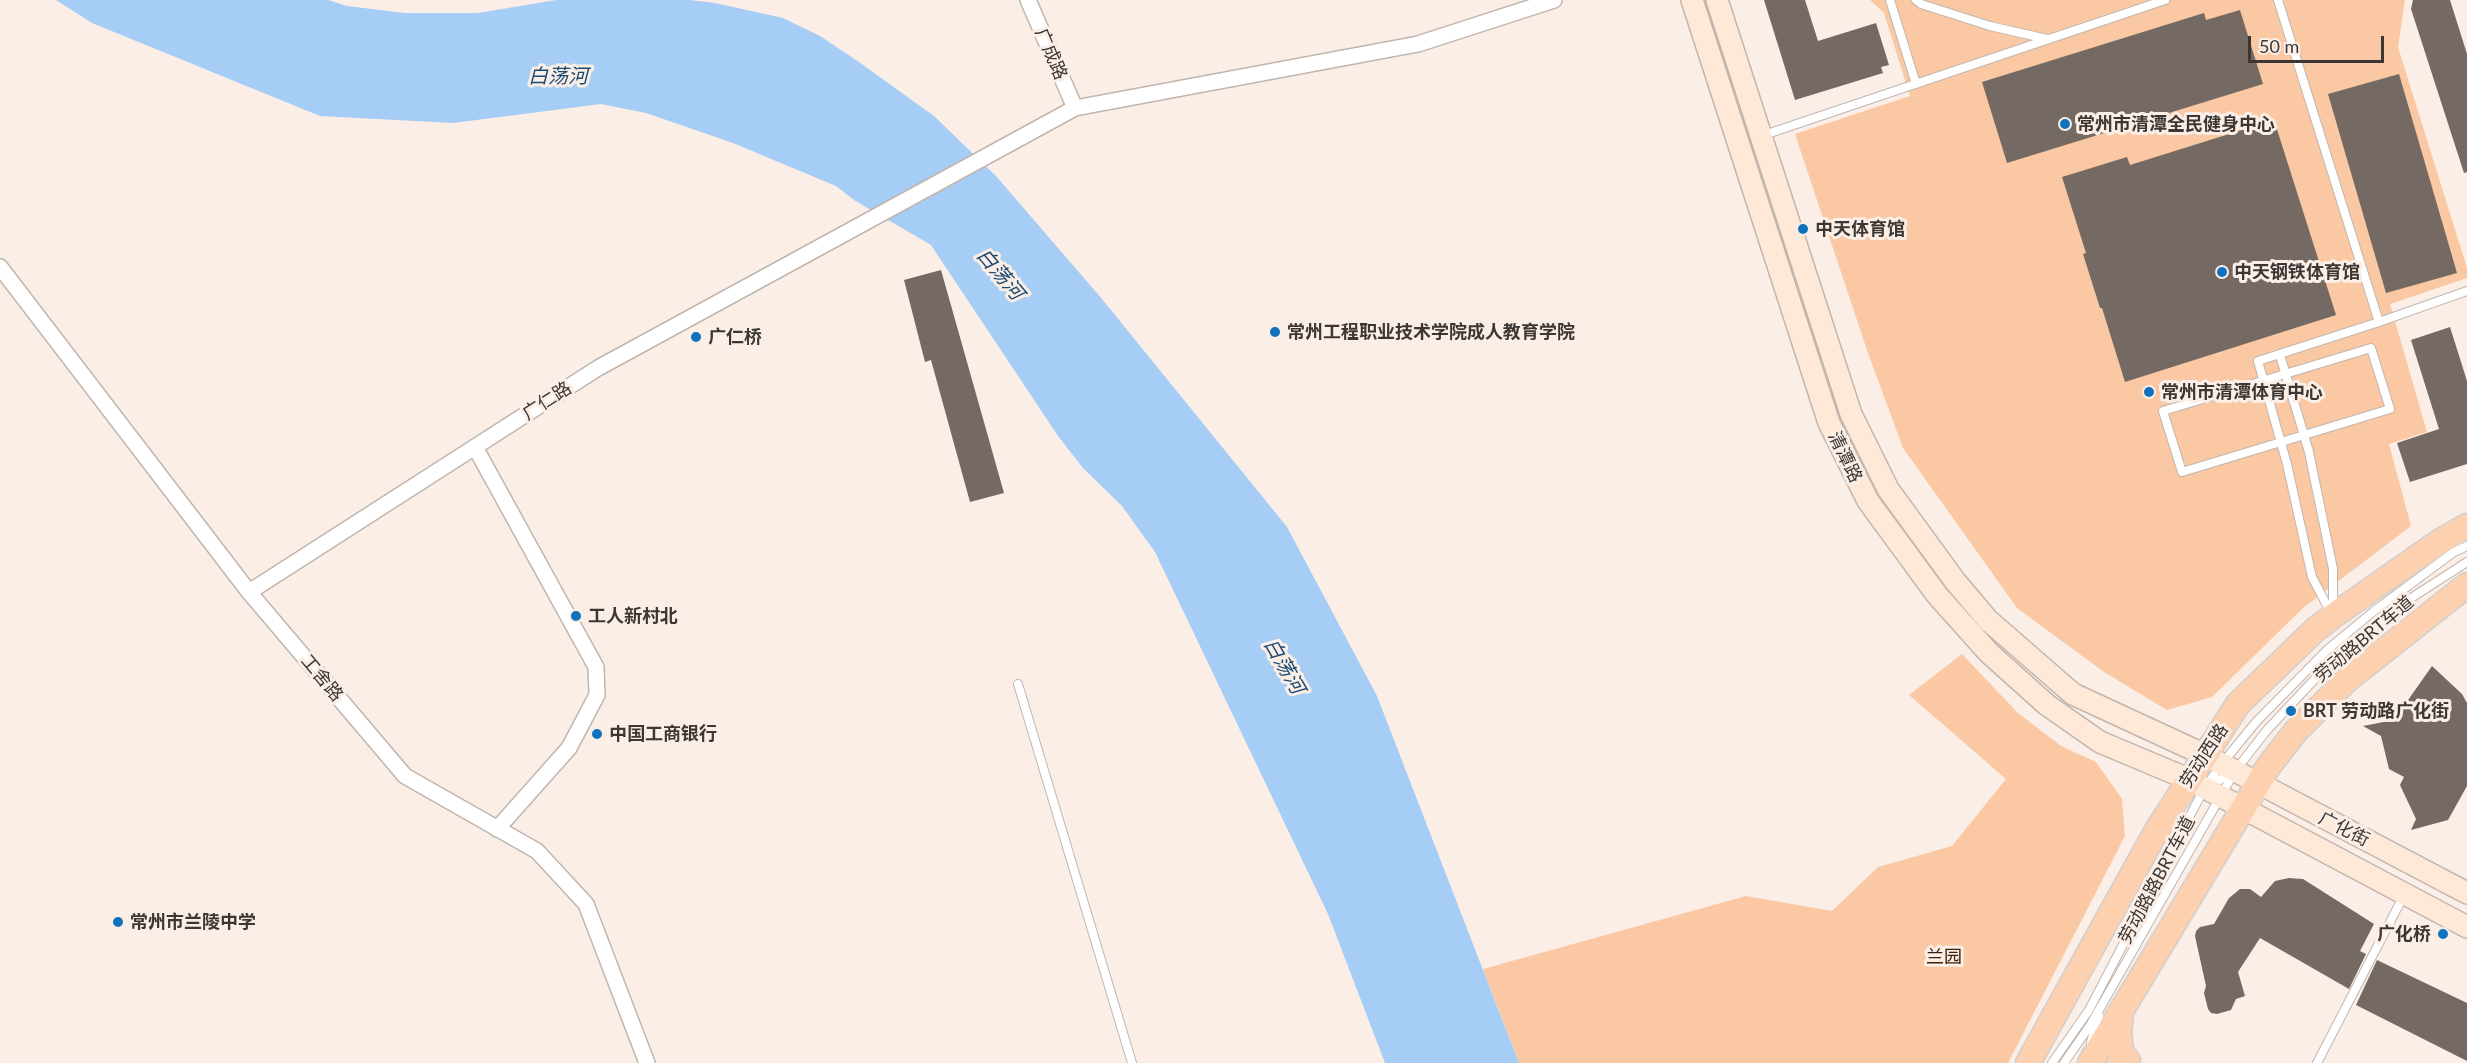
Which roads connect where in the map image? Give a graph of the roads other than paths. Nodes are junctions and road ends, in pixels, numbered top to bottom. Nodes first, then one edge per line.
1 (1028, 0) edge
2 (1554, 0) edge
3 (1692, 0) edge
4 (1717, 0) edge
5 (1890, 0) edge
6 (1916, 0) edge
7 (2165, 0) edge
8 (2278, 0) edge
9 (2049, 39) junction
10 (1916, 84) junction
11 (1074, 108) junction
12 (1762, 136) junction
13 (0, 267) edge
14 (2467, 291) edge
15 (2379, 322) junction
16 (2280, 355) junction
17 (2286, 374) junction
18 (2264, 381) junction
19 (2304, 435) junction
20 (2281, 442) junction
21 (475, 447) junction
22 (2467, 526) edge
23 (2467, 546) edge
24 (2467, 580) edge
25 (249, 592) junction
26 (2333, 616) junction
27 (1018, 684) dead end
28 (2220, 764) junction
29 (2256, 784) junction
30 (2204, 788) junction
31 (2242, 809) junction
32 (497, 829) junction
33 (2467, 893) edge
34 (2404, 894) junction
35 (2467, 927) edge
36 (2113, 1005) junction
37 (2127, 1062) edge
38 (647, 1063) edge
39 (1132, 1063) edge
40 (2028, 1063) edge
41 (2052, 1063) edge
42 (2064, 1063) edge
43 (2084, 1063) edge
44 (2090, 1063) edge
45 (2317, 1063) edge

1 - 11 street, 广成路
2 - 11 street
3 - 30 main road, 清潭路
4 - 12 main road, 清潭路
5 - 10 lane
6 - 9 lane
7 - 9 lane
8 - 15 lane
9 - 10 lane
10 - 12 lane
11 - 21 street, 广仁路
12 - 28 main road, 清潭路
13 - 25 street, 工舍路
14 - 15 lane
15 - 16 lane
16 - 17 lane
16 - 18 lane
17 - 18 lane
17 - 19 lane
17 - 19 lane
18 - 20 lane
18 - 20 lane
19 - 20 lane
19 - 26 lane
20 - 26 lane
21 - 25 street, 广仁路
21 - 32 street
22 - 26 main road, 劳动西路
23 - 28 lane
24 - 28 lane, 劳动路BRT车道
24 - 29 main road
25 - 32 street, 工舍路
26 - 28 main road, 劳动西路
27 - 39 lane
28 - 29 main road, 广化街
28 - 30 main road, 劳动西路
28 - 30 lane
28 - 30 lane, 劳动路BRT车道
29 - 31 main road
29 - 33 main road, 广化街
30 - 31 main road, 清潭路
30 - 36 lane, 劳动路BRT车道
30 - 40 main road, 劳动西路
30 - 41 lane, 劳动路路BRT车道
31 - 34 main road, 广化街
31 - 36 main road
32 - 38 street, 工舍路
34 - 35 main road, 广化街
34 - 45 lane
36 - 37 main road
36 - 42 lane, 劳动路BRT车道
36 - 43 lane
36 - 44 main road

